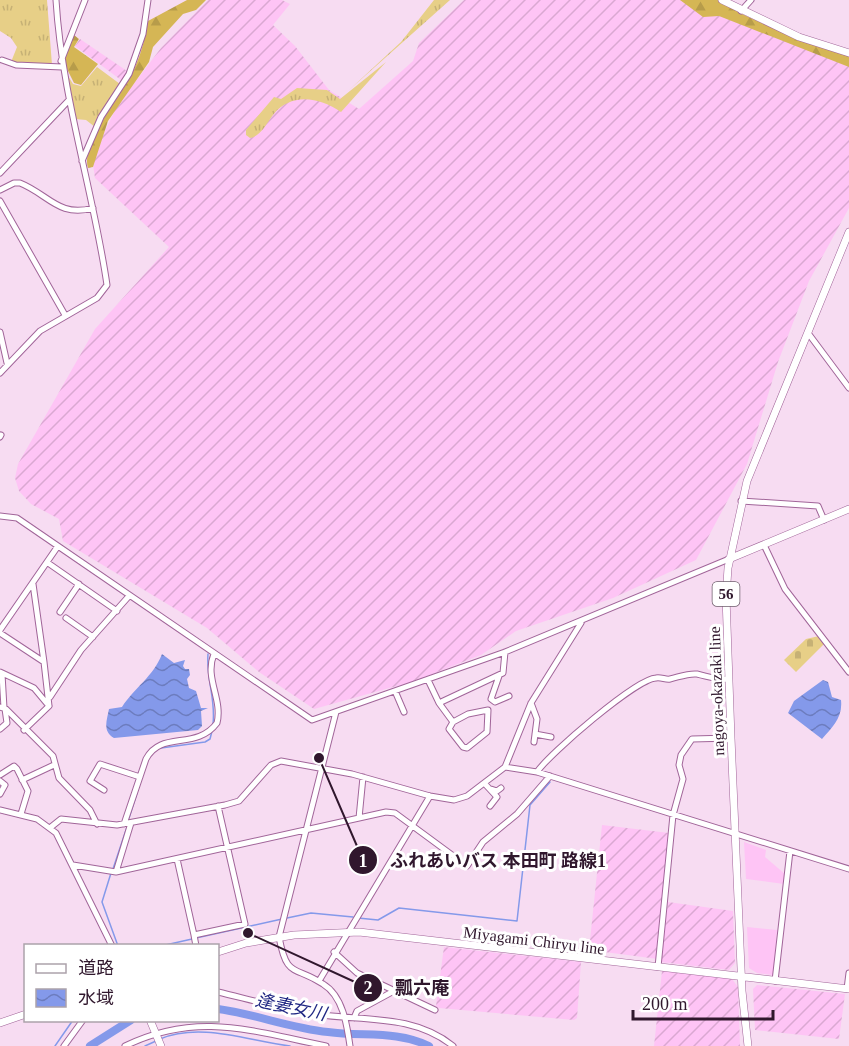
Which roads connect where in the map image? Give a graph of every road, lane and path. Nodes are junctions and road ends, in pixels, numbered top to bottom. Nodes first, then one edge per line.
1 (56, 0) edge
2 (85, 0) edge
3 (148, 0) edge
4 (722, 0) edge
5 (751, 0) edge
6 (741, 11) junction
7 (849, 53) edge
8 (2, 60) dead end
9 (62, 64) junction
10 (69, 100) junction
11 (82, 161) junction
12 (0, 173) edge
13 (0, 190) edge
14 (0, 201) edge
15 (93, 208) junction
16 (849, 232) edge
17 (65, 315) junction
18 (0, 332) edge
19 (808, 333) junction
20 (7, 363) junction
21 (0, 373) edge
22 (849, 388) edge
23 (741, 501) junction
24 (849, 509) edge
25 (0, 516) edge
26 (824, 520) junction
27 (58, 546) junction
28 (764, 546) junction
29 (729, 559) junction
30 (48, 563) junction
31 (33, 584) junction
32 (79, 584) junction
33 (129, 596) junction
34 (117, 611) junction
35 (60, 612) dead end
36 (66, 618) dead end
37 (581, 622) junction
38 (0, 632) edge
39 (93, 637) junction
40 (505, 652) junction
41 (214, 654) junction
42 (44, 662) junction
43 (849, 672) edge
44 (1, 673) edge
45 (498, 676) junction
46 (729, 678) junction
47 (428, 680) junction
48 (395, 691) junction
49 (509, 696) dead end
50 (50, 697) junction
51 (438, 703) junction
52 (531, 703) junction
53 (49, 706) junction
54 (3, 708) edge
55 (336, 712) junction
56 (404, 712) dead end
57 (453, 722) junction
58 (0, 729) edge
59 (24, 730) junction
60 (535, 734) junction
61 (551, 737) dead end
62 (731, 738) junction
63 (534, 742) dead end
64 (54, 765) junction
65 (322, 767) junction
66 (505, 767) junction
67 (537, 772) junction
68 (0, 775) edge
69 (550, 776) junction
70 (140, 777) junction
71 (363, 777) junction
72 (21, 780) junction
73 (0, 782) edge
74 (486, 784) junction
75 (501, 789) dead end
76 (104, 790) dead end
77 (0, 794) edge
78 (430, 796) junction
79 (218, 806) junction
80 (490, 806) dead end
81 (0, 810) edge
82 (21, 814) junction
83 (673, 815) junction
84 (359, 818) junction
85 (131, 823) junction
86 (97, 824) junction
87 (124, 824) junction
88 (412, 826) junction
89 (51, 827) junction
90 (306, 831) junction
91 (736, 835) junction
92 (227, 848) junction
93 (790, 851) junction
94 (177, 859) junction
95 (73, 865) junction
96 (849, 869) edge
97 (112, 872) junction
98 (348, 933) junction
99 (194, 935) junction
100 (279, 937) junction
101 (112, 944) edge
102 (196, 944) edge
103 (219, 952) edge
104 (334, 952) junction
105 (658, 967) junction
106 (849, 973) edge
107 (742, 978) junction
108 (319, 981) junction
109 (775, 981) junction
110 (848, 989) edge
111 (219, 992) edge
112 (392, 992) junction
113 (435, 1010) dead end
114 (24, 1015) edge
115 (354, 1018) junction
116 (346, 1019) junction
117 (82, 1022) edge
118 (0, 1023) edge
119 (151, 1024) edge
120 (156, 1035) junction
121 (64, 1046) edge
122 (125, 1046) edge
123 (161, 1046) edge
124 (326, 1046) edge
125 (350, 1046) edge
126 (453, 1046) edge
127 (746, 1046) edge

1 - 9 street
2 - 9 street
3 - 11 street
4 - 6 main road
5 - 6 street
6 - 7 main road
8 - 9 street
9 - 10 street
10 - 11 street
10 - 12 street
11 - 15 street
13 - 15 street
14 - 17 street
15 - 17 street
16 - 19 main road, nagoya-okazaki line / 56
17 - 20 street
18 - 20 street
19 - 22 street
19 - 23 main road, nagoya-okazaki line / 56
20 - 21 street
23 - 26 street
23 - 29 main road, nagoya-okazaki line / 56
24 - 26 main road
25 - 27 street
26 - 28 main road
27 - 30 street
27 - 33 street
28 - 29 main road
28 - 43 street
29 - 37 street
29 - 46 main road, nagoya-okazaki line / 56
30 - 31 street
30 - 32 street
31 - 38 street
31 - 42 street
32 - 34 street
32 - 35 street
33 - 34 street
33 - 41 street
34 - 39 street
36 - 39 street
37 - 40 street
37 - 52 street
38 - 42 street
39 - 50 street
40 - 45 street
40 - 47 street
41 - 55 street
41 - 70 street
42 - 50 street
44 - 53 street
44 - 54 street
45 - 49 street
45 - 51 street
46 - 62 main road, nagoya-okazaki line / 56
46 - 67 street
47 - 48 street
47 - 51 street
48 - 55 street
48 - 56 street
50 - 53 street
51 - 57 street
52 - 60 street
52 - 66 street
53 - 59 street
54 - 58 street
54 - 59 street
55 - 65 street
57 - 57 street
59 - 64 street
60 - 61 street
60 - 63 street
62 - 83 street
62 - 91 main road, nagoya-okazaki line / 56
64 - 72 street
64 - 86 street
65 - 71 street
65 - 79 street
65 - 90 street
66 - 67 street
66 - 74 street
67 - 69 street
68 - 72 street
69 - 83 street
69 - 88 street
70 - 76 street
70 - 87 street
71 - 78 street
71 - 84 street
72 - 82 street
73 - 77 street
74 - 75 street
74 - 78 street
74 - 80 street
78 - 88 street
79 - 85 street
79 - 92 street
81 - 82 street
82 - 89 street
83 - 91 street
83 - 105 street
84 - 88 street
84 - 90 street
85 - 87 street
85 - 97 street
86 - 87 street
86 - 89 street
88 - 98 street
89 - 95 street
90 - 92 street
90 - 100 street
91 - 93 street
91 - 107 main road, nagoya-okazaki line / 56
92 - 94 street
92 - 99 street
93 - 96 street
93 - 109 street
94 - 97 street
94 - 99 street
95 - 97 street
95 - 101 street
98 - 100 main road, Miyagami Chiryu line
98 - 104 street
98 - 105 main road, Miyagami Chiryu line
99 - 102 street
100 - 103 main road, Miyagami Chiryu line
100 - 108 street
104 - 108 street
104 - 112 street
105 - 107 main road, Miyagami Chiryu line
106 - 110 street
107 - 109 main road, Miyagami Chiryu line
107 - 127 main road, nagoya-okazaki line / 56
108 - 116 street
109 - 110 main road, Miyagami Chiryu line
111 - 116 street
112 - 113 street
112 - 115 street
114 - 118 main road
115 - 116 street
115 - 126 street
116 - 125 street
117 - 121 street
119 - 120 main road
120 - 122 street
120 - 123 main road
120 - 124 street

